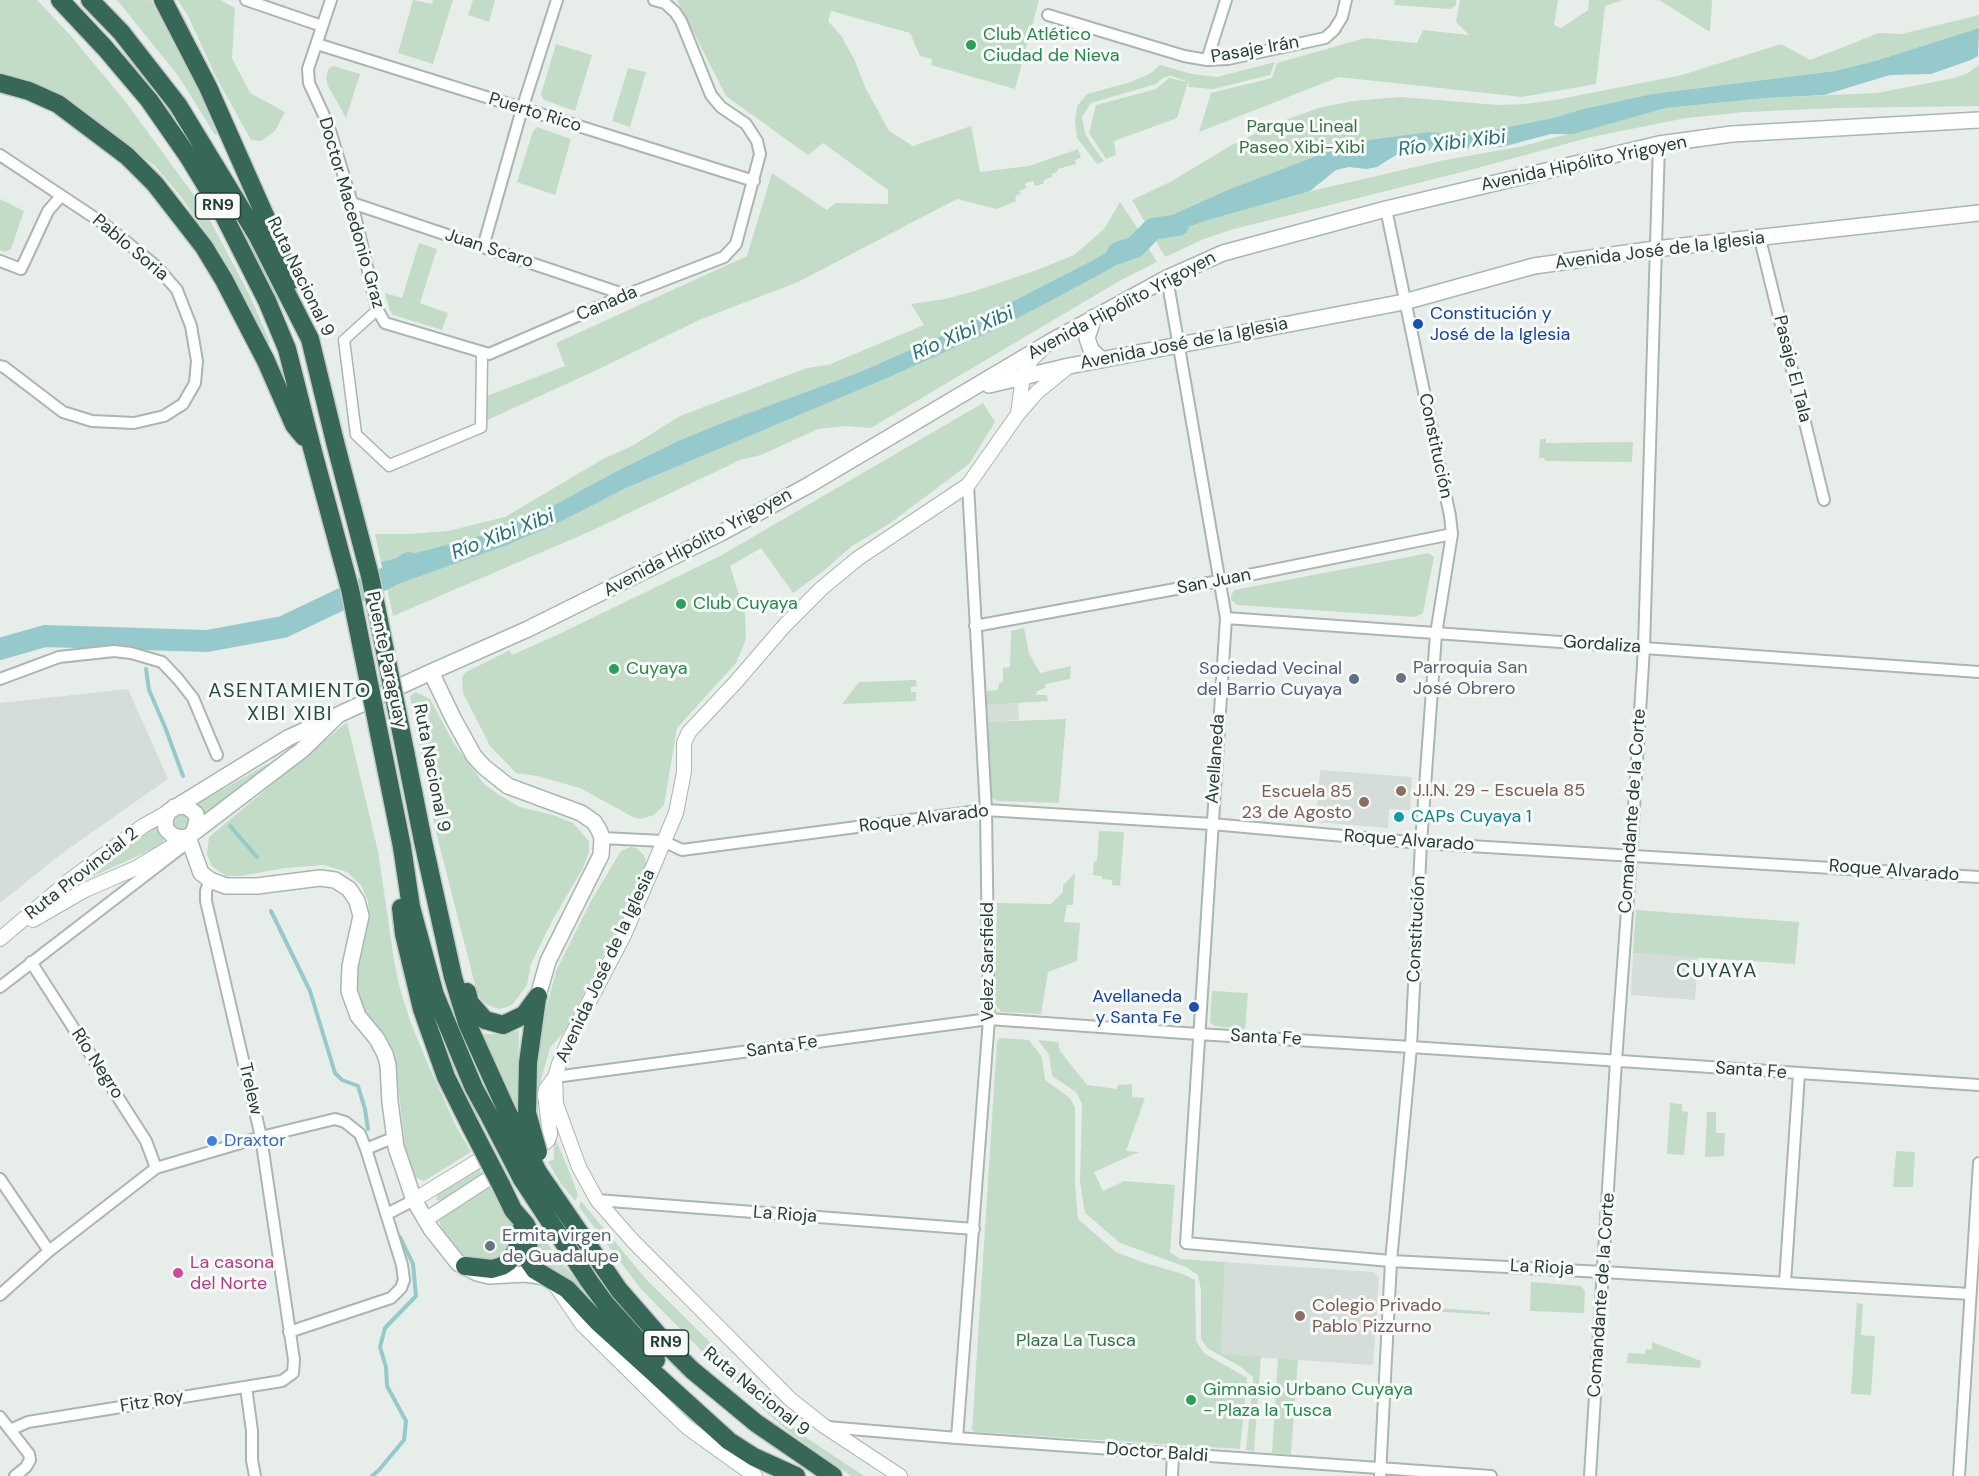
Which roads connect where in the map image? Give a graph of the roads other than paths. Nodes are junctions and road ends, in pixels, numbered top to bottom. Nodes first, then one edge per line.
1 (60, 0) edge
2 (90, 0) edge
3 (163, 0) edge
4 (246, 0) edge
5 (331, 0) edge
6 (557, 0) edge
7 (654, 0) edge
8 (1227, 0) edge
9 (1346, 0) edge
10 (1048, 15) dead end
11 (322, 26) junction
12 (317, 44) junction
13 (1208, 60) junction
14 (0, 84) edge
15 (522, 109) junction
16 (1979, 120) edge
17 (1659, 144) junction
18 (0, 155) edge
19 (754, 181) junction
20 (61, 196) junction
21 (352, 204) junction
22 (1386, 209) junction
23 (1979, 213) edge
24 (1760, 239) junction
25 (483, 247) junction
26 (1654, 249) junction
27 (0, 261) edge
28 (1167, 278) junction
29 (626, 295) junction
30 (1404, 302) junction
31 (1094, 317) junction
32 (384, 323) joint
33 (310, 339) junction
34 (1050, 342) junction
35 (1179, 345) junction
36 (483, 355) joint
37 (1102, 360) junction
38 (0, 366) edge
39 (1069, 366) junction
40 (1023, 376) junction
41 (975, 388) junction
42 (1018, 414) junction
43 (312, 448) junction
44 (968, 485) junction
45 (1824, 500) dead end
46 (1452, 534) junction
47 (1219, 581) junction
48 (1226, 618) junction
49 (975, 626) junction
50 (1436, 634) junction
51 (1644, 648) junction
52 (431, 672) junction
53 (1979, 672) edge
54 (0, 679) edge
55 (339, 715) junction
56 (217, 755) dead end
57 (171, 809) junction
58 (986, 810) junction
59 (1212, 824) junction
60 (188, 837) junction
61 (602, 838) junction
62 (663, 841) junction
63 (1421, 843) junction
64 (403, 853) junction
65 (1631, 856) junction
66 (431, 873) junction
67 (1979, 877) edge
68 (210, 880) junction
69 (0, 940) edge
70 (31, 962) junction
71 (0, 987) edge
72 (538, 996) junction
73 (989, 1019) junction
74 (1198, 1034) junction
75 (1411, 1047) junction
76 (1616, 1061) junction
77 (1799, 1074) junction
78 (555, 1077) junction
79 (1979, 1085) edge
80 (498, 1113) junction
81 (537, 1116) junction
82 (261, 1137) junction
83 (395, 1137) junction
84 (366, 1149) junction
85 (481, 1159) dead end
86 (1979, 1163) edge
87 (536, 1164) junction
88 (156, 1168) junction
89 (0, 1179) edge
90 (496, 1181) junction
91 (414, 1200) junction
92 (597, 1200) junction
93 (513, 1210) junction
94 (387, 1214) junction
95 (425, 1220) junction
96 (974, 1229) junction
97 (1186, 1243) joint
98 (50, 1251) junction
99 (1391, 1261) junction
100 (465, 1266) junction
101 (1604, 1272) junction
102 (551, 1279) junction
103 (1785, 1283) junction
104 (1970, 1294) junction
105 (0, 1295) edge
106 (290, 1332) junction
107 (293, 1373) joint
108 (246, 1387) junction
109 (0, 1417) edge
110 (824, 1426) junction
111 (10, 1430) junction
112 (957, 1438) junction
113 (1173, 1454) junction
114 (1380, 1472) edge
115 (15, 1476) edge
116 (255, 1476) edge
117 (755, 1476) edge
118 (796, 1476) edge
119 (832, 1476) edge
120 (900, 1476) edge
121 (1172, 1476) edge
122 (1491, 1476) edge
123 (1590, 1476) edge
124 (1959, 1476) edge

1 - 43 highway, RN9
2 - 33 highway, Ruta Nacional 9 / RN9
3 - 33 highway
4 - 11 street
5 - 11 street, Doctor Macedonio Graz
6 - 15 street
7 - 19 street, Canada
8 - 13 street
9 - 13 street, Pasaje Irán
10 - 13 street, Pasaje Irán
11 - 12 street, Doctor Macedonio Graz
12 - 15 street, Puerto Rico
12 - 21 street, Doctor Macedonio Graz
14 - 43 highway
15 - 19 street, Puerto Rico
15 - 25 street
16 - 17 main road, Avenida Hipólito Yrigoyen
17 - 22 main road, Avenida Hipólito Yrigoyen
17 - 26 street, Comandante de la Corte
18 - 20 street, Pablo Soria
19 - 29 street, Canada
20 - 27 street
20 - 38 street, Pablo Soria
21 - 25 street, Juan Scaro
21 - 32 street, Doctor Macedonio Graz
22 - 28 main road, Avenida Hipólito Yrigoyen
22 - 30 street, Constitución
23 - 24 main road, Avenida José de la Iglesia
24 - 26 main road, Avenida José de la Iglesia
24 - 45 street, Pasaje El Tala
25 - 29 street, Juan Scaro
26 - 30 main road, Avenida José de la Iglesia
26 - 51 street, Comandante de la Corte
28 - 31 main road, Avenida Hipólito Yrigoyen
28 - 35 street, Avellaneda
29 - 32 street, Canada
30 - 35 main road, Avenida José de la Iglesia
30 - 46 street, Constitución
31 - 34 main road, Avenida Hipólito Yrigoyen
31 - 37 main road
33 - 66 highway, Ruta Nacional 9 / RN9, bridge
34 - 40 street
34 - 41 main road, Avenida Hipólito Yrigoyen
35 - 37 main road, Avenida José de la Iglesia
35 - 47 street, Avellaneda
36 - 36 street
37 - 39 main road, Avenida José de la Iglesia
39 - 40 main road
39 - 42 street, Avenida José de la Iglesia
40 - 41 main road
40 - 42 street
41 - 52 main road, Avenida Hipólito Yrigoyen
42 - 44 street, Avenida José de la Iglesia
43 - 64 highway, Puente Paraguay / RN9, bridge
44 - 49 street, Velez Sarsfield
44 - 62 street, Avenida José de la Iglesia
46 - 47 street, San Juan
46 - 50 street, Constitución
47 - 48 street, Avellaneda
47 - 49 street, San Juan
48 - 50 street, Gordaliza
48 - 59 street, Avellaneda
49 - 58 street, Velez Sarsfield
50 - 51 street, Gordaliza
50 - 63 street, Constitución
51 - 53 street, Gordaliza
51 - 65 street, Comandante de la Corte
52 - 55 main road, Avenida Hipólito Yrigoyen
52 - 61 main road
54 - 56 street
55 - 57 main road, Ruta Provincial 2
55 - 60 main road, Ruta Provincial 2
57 - 60 main road
57 - 60 main road
57 - 69 street, Ruta Provincial 2
58 - 59 street, Roque Alvarado
58 - 62 street, Roque Alvarado
58 - 73 street, Velez Sarsfield
59 - 63 street, Roque Alvarado
59 - 74 street, Avellaneda
60 - 68 main road
60 - 69 street, Ruta Provincial 2
60 - 70 street
61 - 62 street, Roque Alvarado
61 - 72 main road
62 - 78 street, Avenida José de la Iglesia
63 - 65 street, Roque Alvarado
63 - 75 street, Constitución
64 - 80 highway, Ruta Nacional 9 / RN9
64 - 90 highway, bridge
65 - 67 street, Roque Alvarado
65 - 76 street, Comandante de la Corte
66 - 72 highway
66 - 80 highway, Ruta Nacional 9 / RN9
68 - 82 street, Trelew
68 - 83 main road
70 - 71 street
70 - 88 street, Río Negro
72 - 81 highway
73 - 74 street, Santa Fe
73 - 78 street, Santa Fe
73 - 96 street, Velez Sarsfield
74 - 75 street, Santa Fe
74 - 97 street, Avellaneda
75 - 76 street, Santa Fe
75 - 99 street, Constitución
76 - 77 street, Santa Fe
76 - 101 street, Comandante de la Corte
77 - 79 street, Santa Fe
77 - 103 street
78 - 81 street, Avenida José de la Iglesia
78 - 92 street
80 - 87 highway, Ruta Nacional 9 / RN9, bridge
81 - 87 highway, bridge
82 - 84 street
82 - 88 street
82 - 106 street, Trelew
83 - 84 street
83 - 91 main road
84 - 94 street
85 - 91 street
86 - 104 street
87 - 118 highway, Ruta Nacional 9 / RN9
87 - 119 highway, Ruta Nacional 9 / RN9
88 - 98 street
89 - 98 street
90 - 93 highway
90 - 95 street
91 - 94 street
91 - 95 main road
92 - 96 street, La Rioja
92 - 110 street
93 - 100 highway
93 - 102 highway
94 - 106 street
95 - 100 main road
96 - 112 street, Velez Sarsfield
97 - 99 street, La Rioja
98 - 105 street
99 - 101 street, La Rioja
99 - 114 street, Constitución
100 - 102 main road
101 - 103 street, La Rioja
101 - 123 street, Comandante de la Corte
102 - 117 street
102 - 118 highway
103 - 104 street, La Rioja
104 - 124 street
106 - 107 street, Trelew
107 - 108 street, Fitz Roy
108 - 111 street, Fitz Roy
108 - 116 street
109 - 111 street
110 - 112 street, Doctor Baldi
110 - 120 street
111 - 115 street
112 - 113 street, Doctor Baldi
113 - 114 street, Doctor Baldi
113 - 121 street
114 - 122 street, Doctor Baldi

